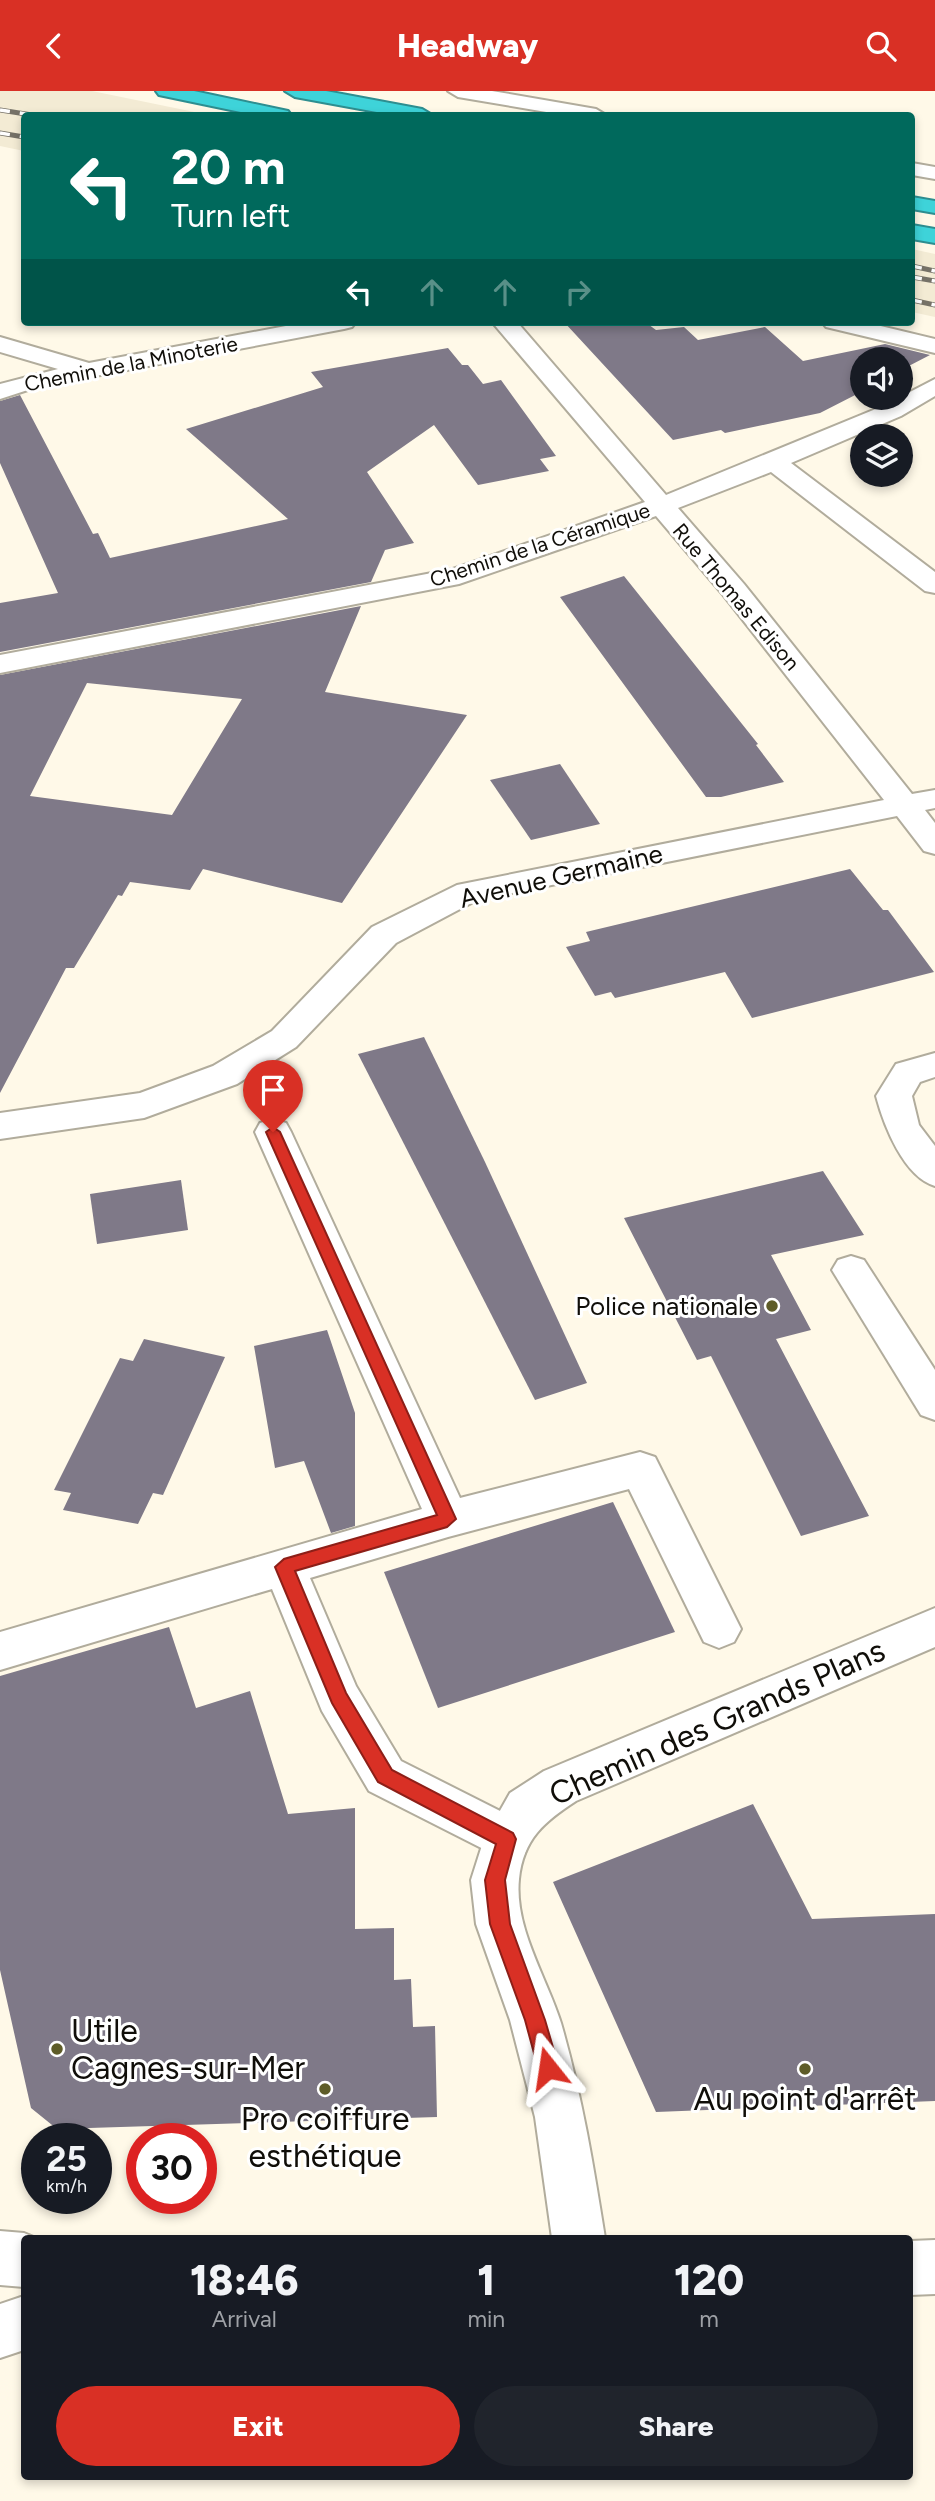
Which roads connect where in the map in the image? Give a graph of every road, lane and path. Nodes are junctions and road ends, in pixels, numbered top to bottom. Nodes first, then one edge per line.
1 (166, 91) edge
2 (295, 91) edge
3 (458, 91) edge
4 (267, 112) edge
5 (406, 112) edge
6 (579, 112) edge
7 (935, 166) edge
8 (915, 168) edge
9 (915, 169) edge
10 (935, 173) edge
11 (915, 204) edge
12 (935, 207) edge
13 (915, 233) edge
14 (935, 236) edge
15 (324, 326) edge
16 (507, 326) edge
17 (851, 326) edge
18 (0, 344) edge
19 (935, 346) edge
20 (93, 371) junction
21 (935, 386) edge
22 (0, 392) edge
23 (773, 461) junction
24 (660, 507) junction
25 (935, 585) edge
26 (0, 664) edge
27 (920, 801) edge
28 (935, 844) edge
29 (935, 1066) edge
30 (0, 1126) edge
31 (273, 1132) dead end
32 (935, 1173) edge
33 (851, 1270) dead end
34 (935, 1404) edge
35 (447, 1519) junction
36 (284, 1567) junction
37 (935, 1627) edge
38 (719, 1629) dead end
39 (0, 1651) edge
40 (507, 1839) junction
41 (578, 2235) edge
42 (0, 2258) edge
43 (21, 2260) edge
44 (935, 2267) edge
45 (913, 2268) edge
46 (21, 2324) edge
47 (0, 2330) edge

1 - 4 highway
2 - 5 highway
3 - 6 street
7 - 8 street
9 - 10 street
11 - 12 highway
13 - 14 highway
15 - 20 street, Chemin de la Minoterie
16 - 24 street, Rue Thomas Edison
17 - 19 street
18 - 20 street
20 - 22 street, Chemin de la Minoterie
21 - 23 street, Chemin de la Céramique
23 - 24 street, Chemin de la Céramique
23 - 25 street
24 - 26 street, Chemin de la Céramique
24 - 27 street, Rue Thomas Edison
27 - 28 street, Rue Thomas Edison
27 - 30 street, Avenue Germaine
29 - 32 street
31 - 35 street
33 - 34 street
35 - 36 street
35 - 38 street
36 - 39 street
36 - 40 street
37 - 40 street, Chemin des Grands Plans
40 - 41 street, Chemin des Grands Plans
42 - 43 street
44 - 45 street
46 - 47 street

